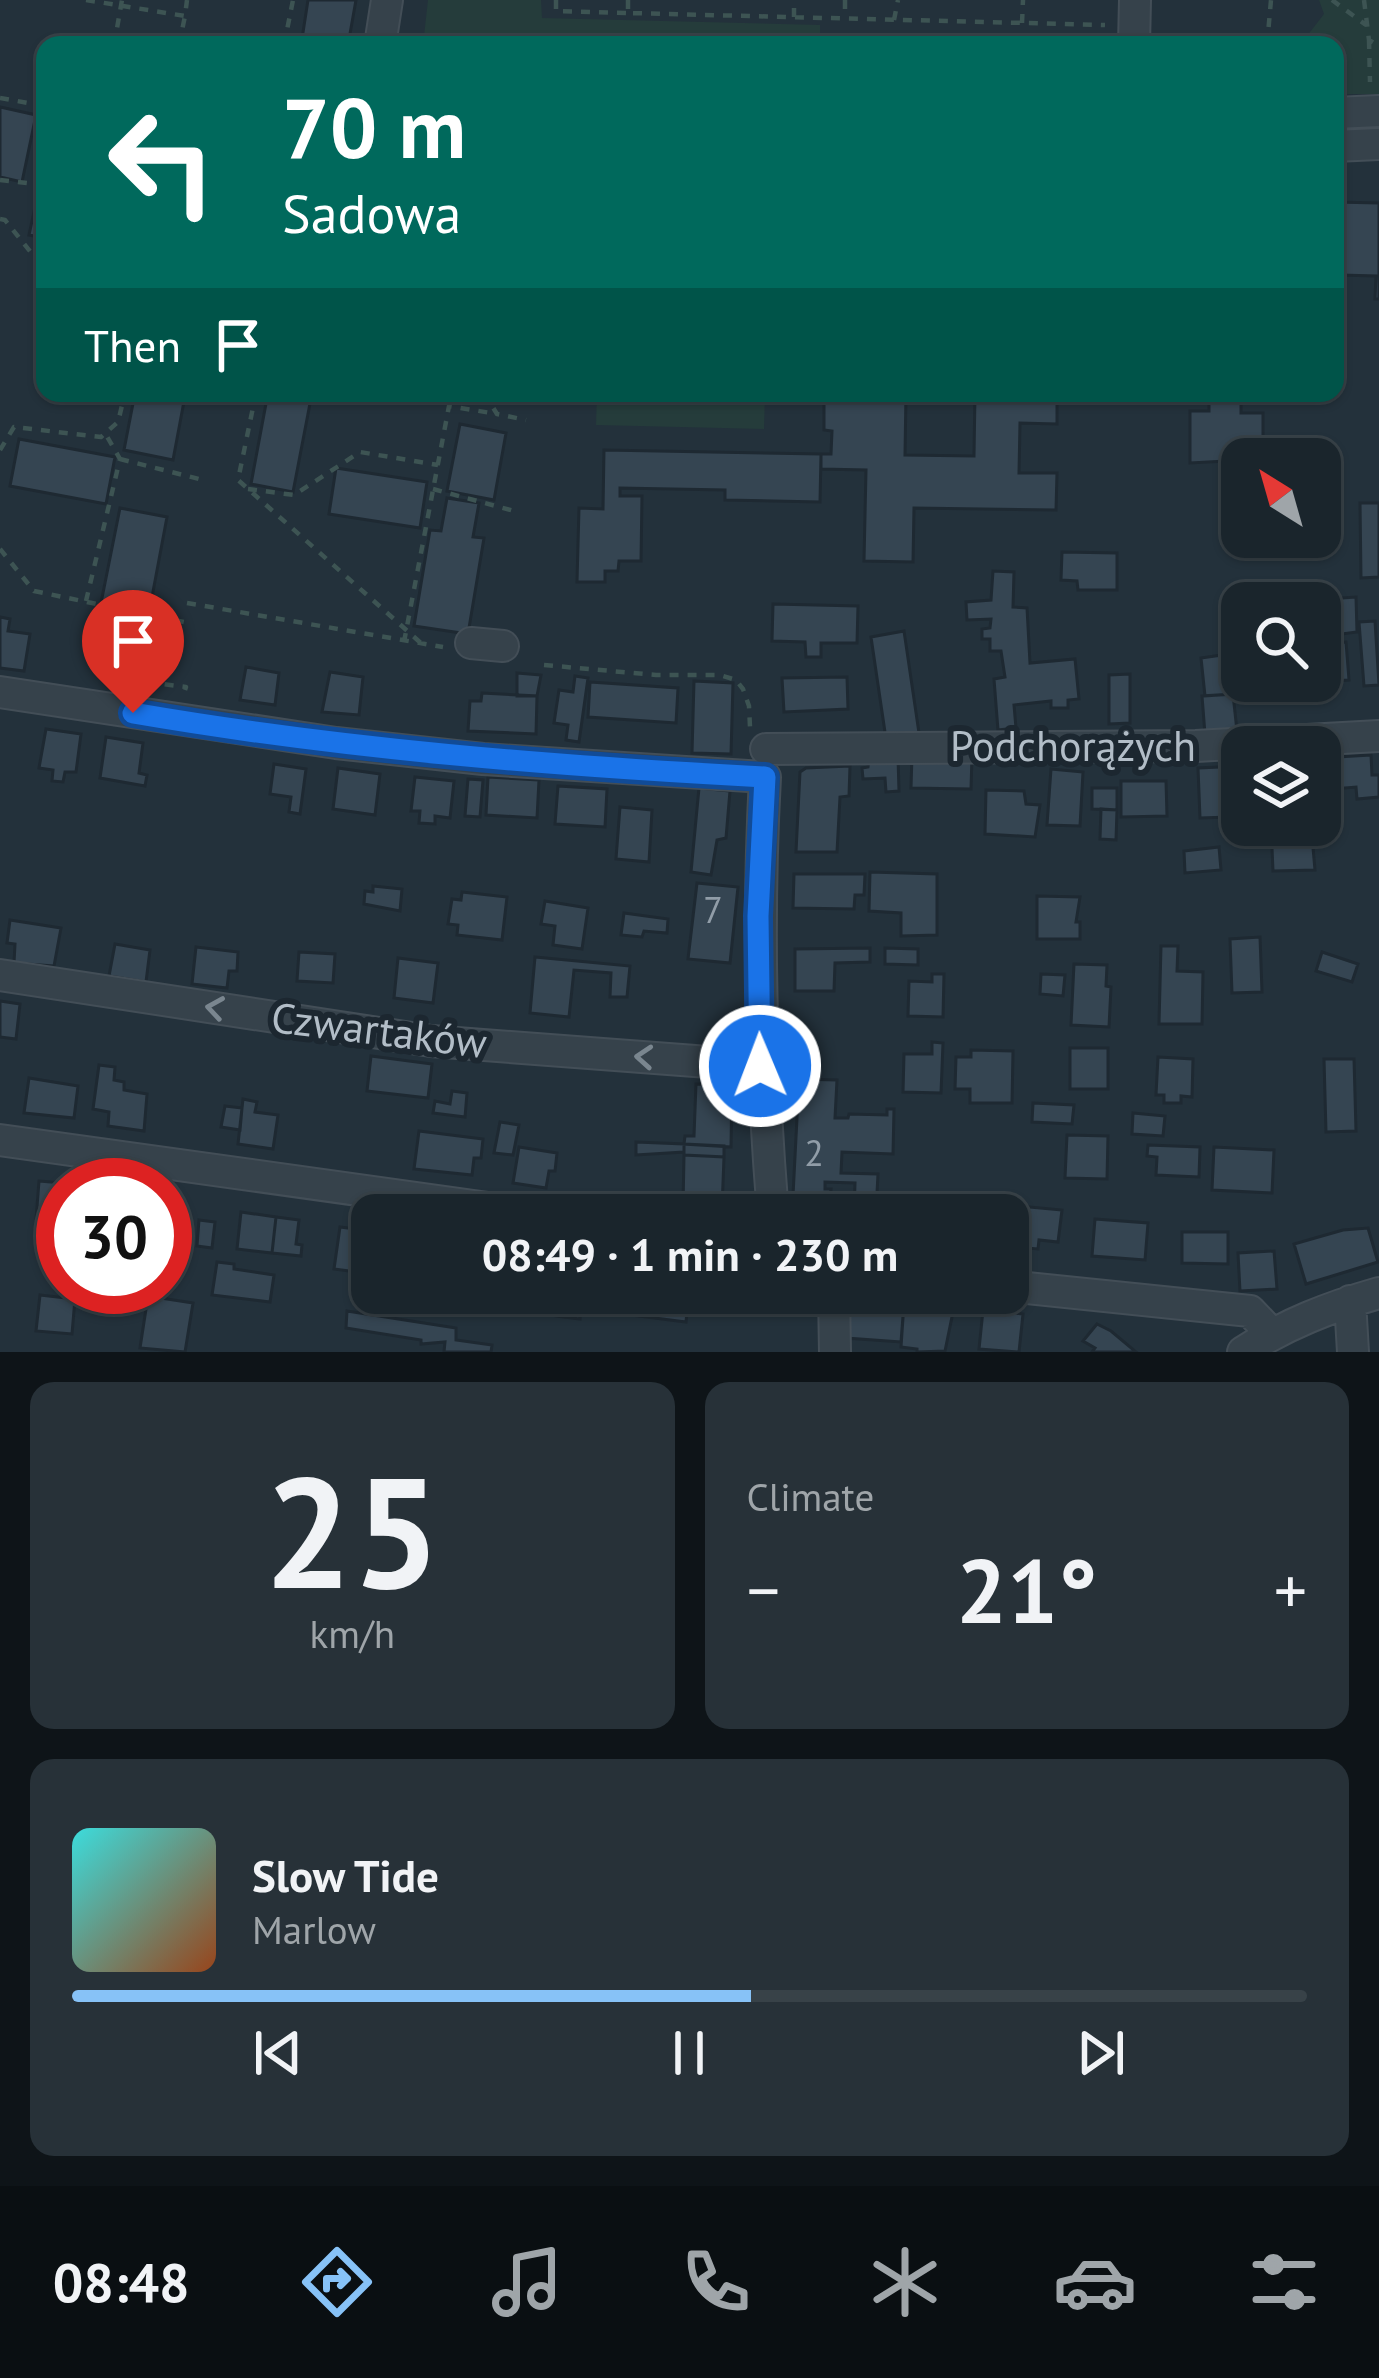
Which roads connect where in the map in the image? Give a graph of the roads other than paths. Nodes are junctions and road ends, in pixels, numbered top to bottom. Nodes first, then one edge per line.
1 (387, 0) edge
2 (381, 36) edge
3 (1375, 105) edge
4 (1344, 110) edge
5 (1379, 144) edge
6 (1344, 146) edge
7 (457, 645) road end
8 (503, 646) dead end
9 (0, 692) edge
10 (1379, 736) edge
11 (761, 752) junction
12 (0, 976) edge
13 (760, 1066) junction
14 (0, 1140) edge
15 (387, 1194) edge
16 (771, 1194) edge
17 (1029, 1288) edge
18 (1364, 1297) edge
19 (834, 1314) edge
20 (1271, 1333) junction
21 (835, 1352) edge
22 (1243, 1352) edge
23 (1353, 1352) edge

1 - 2 street
3 - 4 street
5 - 6 street
7 - 8 street
9 - 11 street, Podchorążych
10 - 11 street, Podchorążych
11 - 13 street
13 -> 12 street, Czwartaków
13 - 16 street
14 - 15 street
17 - 20 street
18 - 20 street
18 - 23 street
19 - 21 street
20 - 22 street

